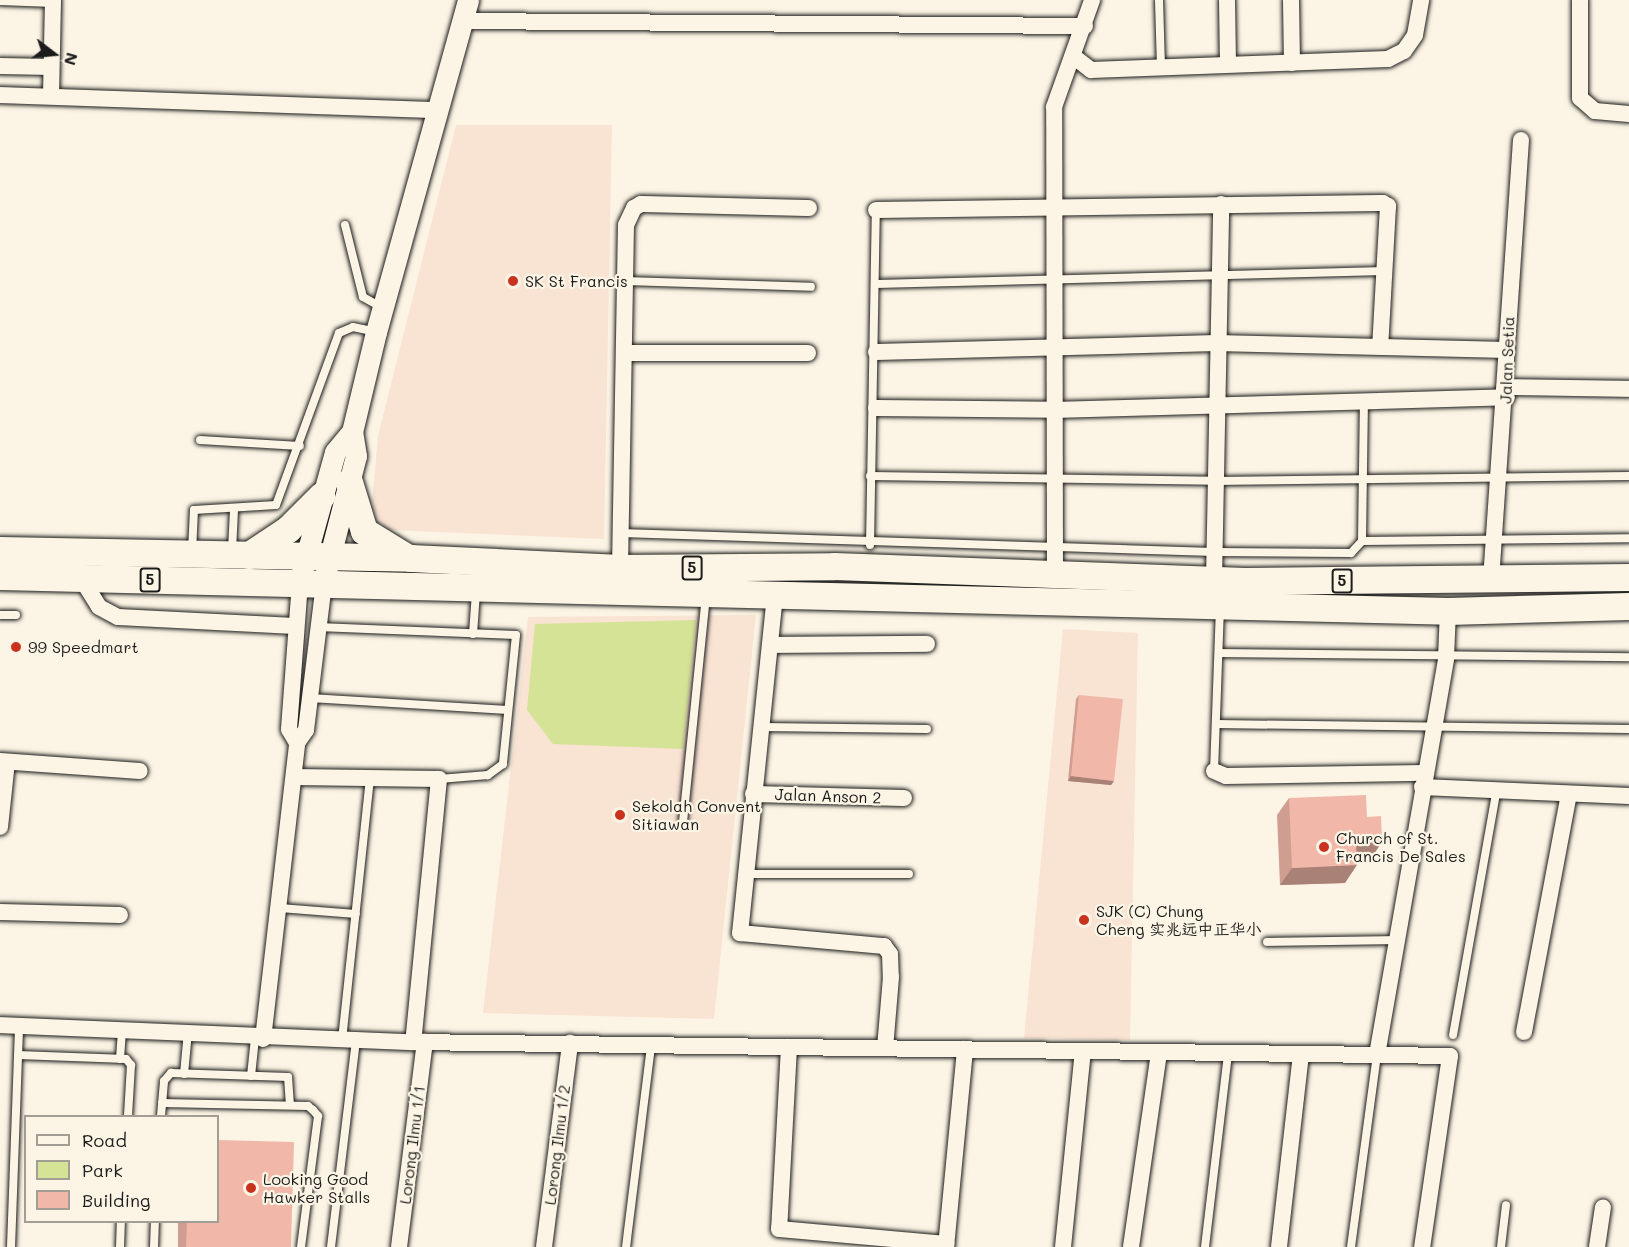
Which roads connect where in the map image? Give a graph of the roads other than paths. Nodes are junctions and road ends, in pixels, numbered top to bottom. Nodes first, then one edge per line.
1 (468, 0) edge
2 (1092, 0) edge
3 (1160, 0) edge
4 (1227, 0) edge
5 (1291, 0) edge
6 (1421, 0) edge
7 (1580, 0) edge
8 (0, 1) edge
9 (53, 2) edge
10 (462, 21) junction
11 (1085, 26) junction
12 (1073, 56) junction
13 (1292, 63) junction
14 (1228, 64) junction
15 (0, 66) edge
16 (51, 67) junction
17 (1161, 68) junction
18 (0, 95) edge
19 (51, 96) junction
20 (438, 110) junction
21 (1629, 114) edge
22 (1521, 140) dead end
23 (1056, 204) junction
24 (1221, 204) junction
25 (809, 208) dead end
26 (876, 210) joint
27 (345, 225) dead end
28 (1385, 271) junction
29 (1220, 273) junction
30 (1057, 277) junction
31 (625, 281) junction
32 (876, 284) junction
33 (812, 287) dead end
34 (383, 307) junction
35 (376, 332) junction
36 (1216, 344) junction
37 (1380, 347) junction
38 (1507, 350) junction
39 (876, 352) junction
40 (1053, 352) junction
41 (624, 353) junction
42 (808, 353) dead end
43 (1629, 389) edge
44 (1507, 392) junction
45 (1364, 403) junction
46 (1215, 406) junction
47 (876, 408) junction
48 (1053, 410) junction
49 (351, 432) junction
50 (200, 440) dead end
51 (300, 446) junction
52 (870, 476) junction
53 (1629, 476) edge
54 (1501, 478) junction
55 (1054, 479) junction
56 (1362, 480) junction
57 (349, 482) junction
58 (1215, 482) junction
59 (321, 496) junction
60 (234, 510) junction
61 (621, 533) junction
62 (1629, 538) edge
63 (1495, 539) junction
64 (1362, 541) junction
65 (870, 545) junction
66 (0, 550) edge
67 (1215, 552) junction
68 (192, 554) junction
69 (241, 554) junction
70 (317, 556) junction
71 (410, 558) junction
72 (1055, 562) junction
73 (834, 566) junction
74 (620, 568) junction
75 (649, 568) junction
76 (0, 576) edge
77 (1629, 577) edge
78 (81, 578) junction
79 (1491, 580) junction
80 (1245, 581) junction
81 (312, 584) junction
82 (476, 588) junction
83 (706, 592) junction
84 (1217, 593) junction
85 (775, 595) junction
86 (1000, 602) junction
87 (1629, 603) edge
88 (1448, 611) junction
89 (0, 615) edge
90 (16, 615) dead end
91 (295, 626) junction
92 (318, 627) junction
93 (473, 634) junction
94 (927, 644) dead end
95 (771, 645) junction
96 (1219, 653) junction
97 (1629, 657) edge
98 (1446, 658) junction
99 (310, 698) junction
100 (508, 710) junction
101 (1216, 724) junction
102 (761, 727) junction
103 (1433, 728) junction
104 (927, 729) dead end
105 (1629, 729) edge
106 (297, 743) junction
107 (4, 762) edge
108 (140, 771) dead end
109 (1214, 771) joint
110 (294, 777) junction
111 (370, 779) junction
112 (439, 779) junction
113 (1424, 780) junction
114 (1496, 793) junction
115 (753, 794) junction
116 (1569, 794) junction
117 (1629, 796) edge
118 (904, 798) dead end
119 (683, 822) dead end
120 (0, 827) edge
121 (745, 874) junction
122 (909, 874) dead end
123 (280, 908) junction
124 (0, 912) edge
125 (356, 914) junction
126 (120, 915) dead end
127 (1396, 939) junction
128 (1267, 942) dead end
129 (0, 1025) edge
130 (19, 1025) junction
131 (122, 1028) junction
132 (188, 1031) junction
133 (1524, 1032) dead end
134 (1453, 1035) dead end
135 (259, 1038) junction
136 (349, 1040) junction
137 (419, 1042) junction
138 (570, 1043) junction
139 (651, 1045) junction
140 (789, 1047) junction
141 (885, 1048) junction
142 (965, 1049) junction
143 (1083, 1051) junction
144 (1159, 1052) junction
145 (1228, 1053) junction
146 (1301, 1054) junction
147 (18, 1055) junction
148 (1377, 1055) junction
149 (120, 1059) junction
150 (184, 1074) junction
151 (251, 1076) junction
152 (162, 1103) junction
153 (290, 1105) junction
154 (128, 1115) edge
155 (161, 1115) edge
156 (1506, 1205) dead end
157 (1603, 1208) dead end
158 (121, 1223) edge
159 (155, 1223) edge
160 (821, 1241) edge
161 (946, 1245) edge
162 (11, 1247) edge
163 (120, 1247) edge
164 (154, 1247) edge
165 (301, 1247) edge
166 (331, 1247) edge
167 (399, 1247) edge
168 (544, 1247) edge
169 (626, 1247) edge
170 (1063, 1247) edge
171 (1131, 1247) edge
172 (1204, 1247) edge
173 (1279, 1247) edge
174 (1351, 1247) edge
175 (1422, 1247) edge
176 (1501, 1247) edge
177 (1597, 1247) edge

1 - 10 street
2 - 11 street
3 - 17 lane
4 - 14 street
5 - 13 street
6 - 13 street
7 - 21 street
8 - 9 lane
9 - 16 street
10 - 11 street
10 - 20 street
11 - 12 street
12 - 17 street
12 - 23 street
13 - 14 street
14 - 17 street
15 - 16 street
16 - 19 street
18 - 19 street
19 - 20 street
20 - 34 street
22 - 38 street, Jalan Setia
23 - 24 street
23 - 26 street
23 - 30 street
24 - 28 street
24 - 29 street
25 - 31 street
26 - 32 lane
27 - 34 lane
28 - 29 lane
28 - 37 street
29 - 30 lane
29 - 36 street
30 - 32 lane
30 - 40 street
31 - 33 lane
31 - 41 street
32 - 39 lane
34 - 35 street
35 - 49 street
35 - 51 lane
36 - 37 street
36 - 40 street
36 - 46 street
37 - 38 street
38 - 44 street, Jalan Setia
39 - 40 street
39 - 47 lane
40 - 48 street
41 - 42 street
41 - 61 street
43 - 44 street
44 - 45 street
44 - 54 street, Jalan Setia
45 - 46 street
45 - 56 lane
46 - 48 street
46 - 58 street
47 - 48 street
47 - 52 lane
48 - 55 street
49 - 57 street
49 - 59 street
50 - 51 lane
51 - 60 lane
52 - 55 lane
52 - 65 lane
53 - 54 lane
54 - 56 lane
54 - 63 street, Jalan Setia
55 - 58 lane
55 - 72 street
56 - 58 lane
56 - 64 lane
57 - 70 street
57 - 71 highway
58 - 67 street
59 - 69 highway
59 - 70 street
60 - 68 lane
60 - 69 lane
61 - 65 lane
61 - 74 street
62 - 63 lane
63 - 64 lane
63 - 79 street, Jalan Setia
64 - 67 lane
65 - 72 lane
66 - 68 highway, 5
67 - 72 lane
67 - 84 street
68 - 69 highway, 5
69 - 70 highway, 5
70 - 71 highway, 5
70 - 81 street
71 - 74 highway, 5
72 - 73 highway, 5
72 - 84 highway
73 - 75 highway, 5
73 - 86 highway
74 - 75 highway, 5
75 - 85 highway
76 - 78 highway, 5
77 - 79 highway, 5
78 - 81 highway, 5
78 - 91 street
79 - 80 highway, 5
79 - 87 highway
80 - 84 highway, 5
80 - 88 highway
81 - 82 highway, 5
81 - 91 street
81 - 92 street
82 - 83 highway, 5
82 - 93 lane
83 - 85 highway, 5
83 - 119 lane
84 - 86 highway, 5
84 - 88 highway, 5
84 - 96 lane
85 - 86 highway, 5
85 - 95 street
87 - 88 highway, 5
88 - 98 street
89 - 90 lane
91 - 106 street
92 - 93 lane
92 - 99 street
93 - 100 lane
94 - 95 street
95 - 102 street
96 - 98 lane
96 - 101 lane
97 - 98 lane
98 - 103 street
99 - 100 lane
99 - 106 street
100 - 112 lane
101 - 103 lane
101 - 109 lane
102 - 104 lane
102 - 115 street
103 - 105 lane
103 - 113 street
106 - 110 street
107 - 108 street
107 - 120 street
109 - 113 street
110 - 111 street
110 - 123 street
111 - 112 street
111 - 125 lane
112 - 137 street, Lorong Ilmu 1/1
113 - 114 street
113 - 127 street
114 - 116 street
114 - 134 lane
115 - 118 street, Jalan Anson 2
115 - 121 street
116 - 117 street
116 - 133 street
121 - 122 lane
121 - 141 street
123 - 125 lane
123 - 135 street
124 - 126 street
125 - 136 lane
127 - 128 lane
127 - 148 street
129 - 130 street
130 - 131 street
130 - 147 lane
131 - 132 street
131 - 149 lane
132 - 135 street
132 - 150 lane
135 - 136 street
135 - 151 lane
136 - 137 street
136 - 166 lane
137 - 138 street
137 - 167 street, Lorong Ilmu 1/1
138 - 139 street
138 - 168 street, Lorong Ilmu 1/2
139 - 140 street
139 - 169 lane
140 - 141 street
140 - 160 street
141 - 142 street
142 - 143 street
142 - 161 street
143 - 144 street
143 - 170 street
144 - 145 street
144 - 171 street
145 - 146 street
145 - 172 lane
146 - 148 street
146 - 173 street
147 - 149 lane
147 - 162 lane
148 - 174 lane
148 - 175 street
149 - 154 lane
150 - 151 lane
150 - 152 lane
151 - 153 lane
152 - 153 lane
152 - 155 lane
153 - 165 lane
156 - 176 lane
157 - 177 street
158 - 163 lane
159 - 164 lane
160 - 161 street

